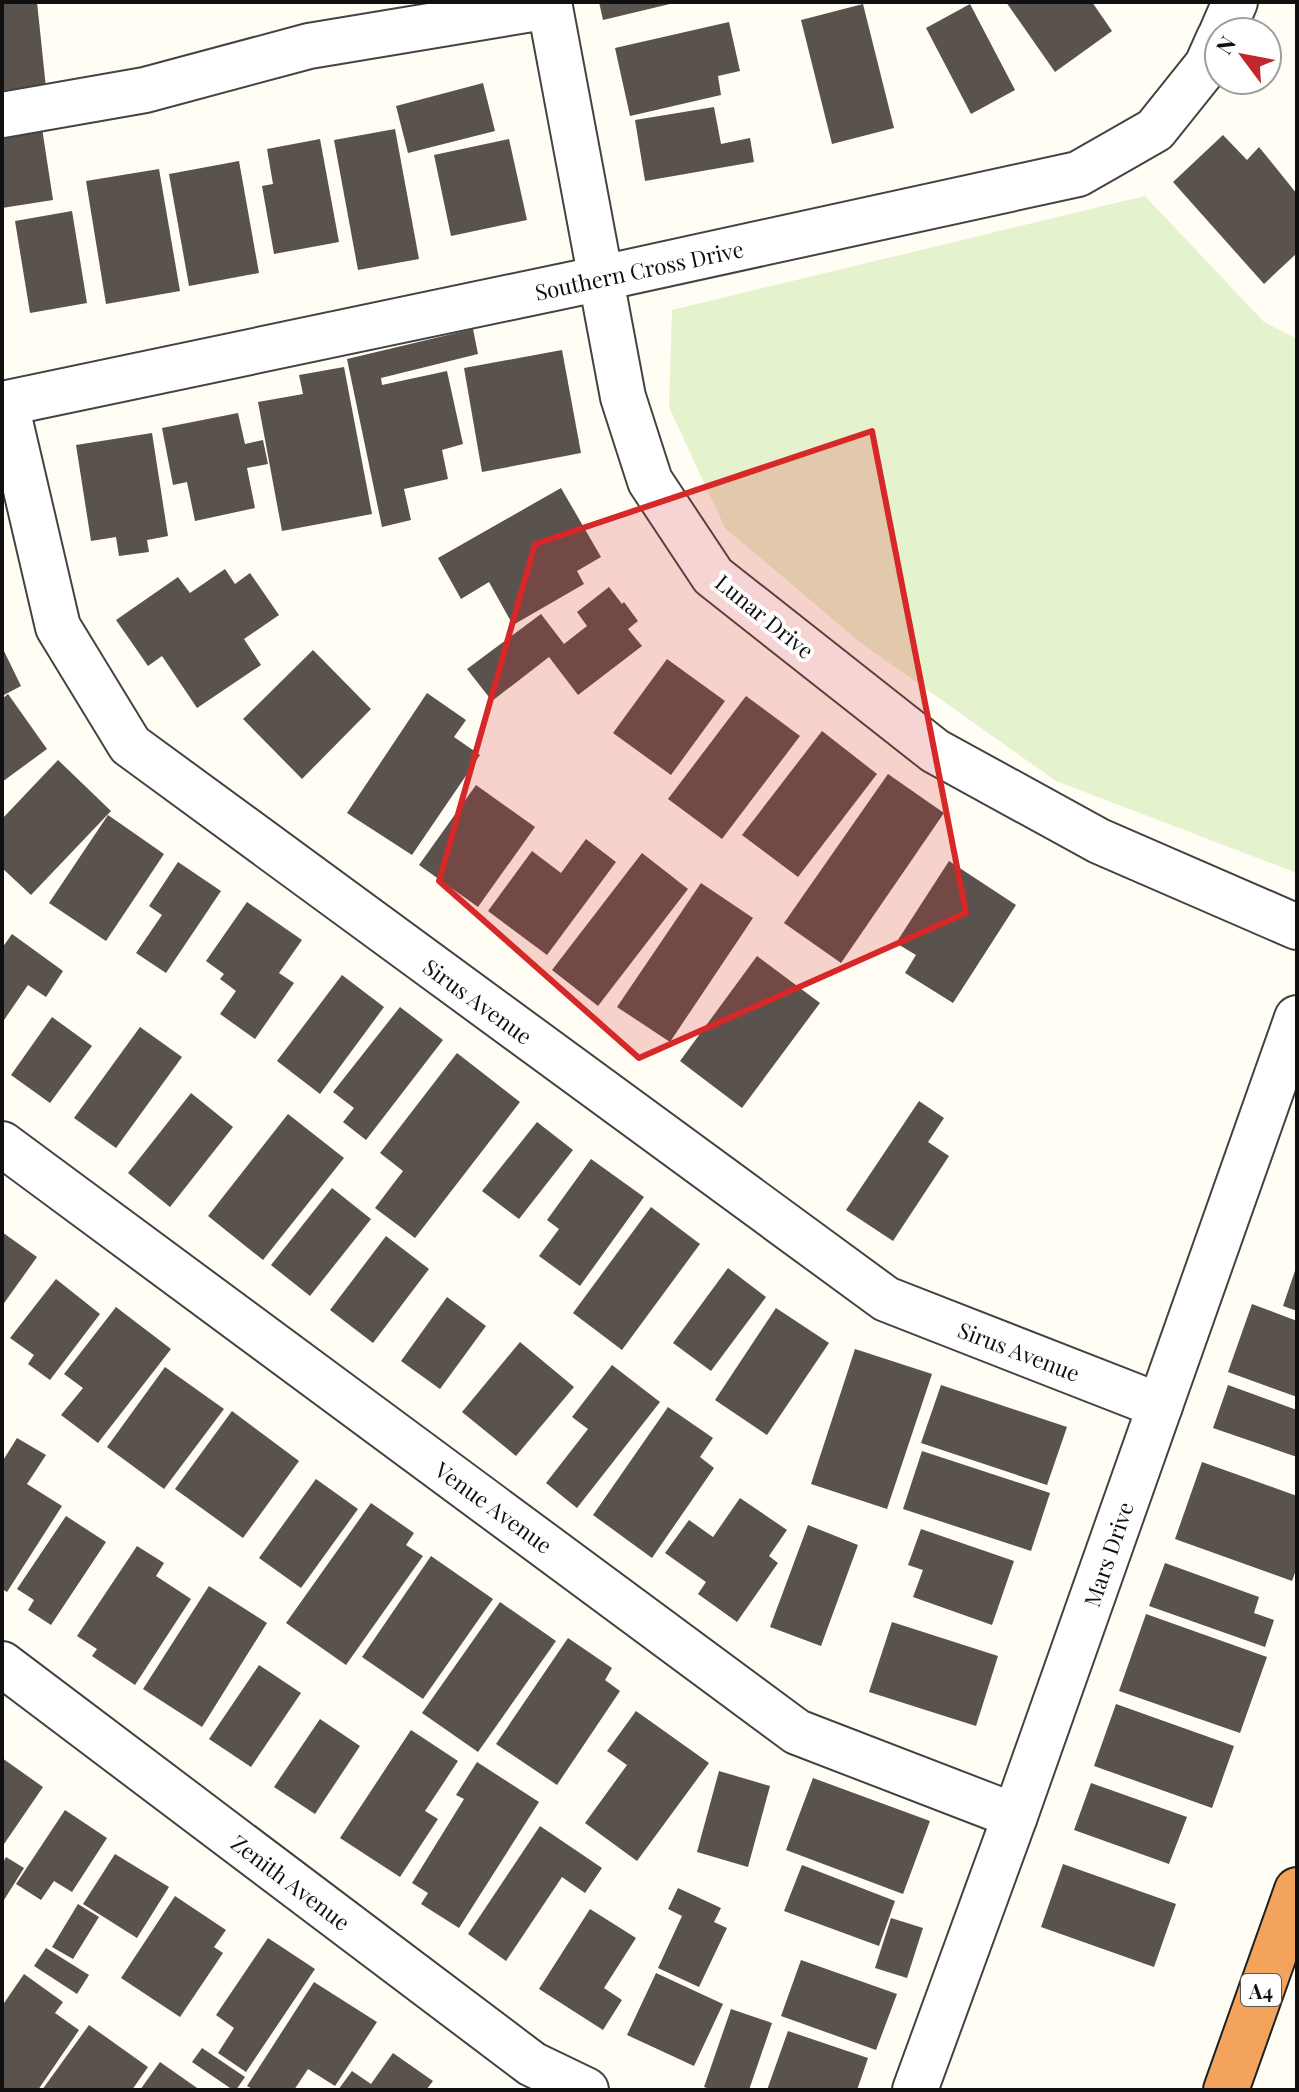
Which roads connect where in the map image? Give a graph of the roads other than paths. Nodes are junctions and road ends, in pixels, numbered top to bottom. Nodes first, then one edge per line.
1 (550, 4) edge
2 (1203, 70) edge
3 (2, 115) edge
4 (602, 278) junction
5 (4, 404) edge
6 (1297, 927) edge
7 (1297, 1018) edge
8 (2, 1144) edge
9 (1160, 1406) junction
10 (2, 1664) edge
11 (1015, 1816) junction
12 (1297, 1890) edge
13 (586, 2090) edge
14 (915, 2090) edge
15 (1226, 2090) edge

1 - 3 street
1 - 4 street, Lunar Drive
2 - 4 street, Southern Cross Drive
4 - 5 street, Southern Cross Drive
4 - 6 street, Lunar Drive
5 - 9 street, Sirus Avenue
7 - 9 street, Mars Drive
8 - 11 street, Venue Avenue
9 - 11 street, Mars Drive
10 - 13 street, Zenith Avenue
11 - 14 street, Mars Drive
12 - 15 highway, A4

